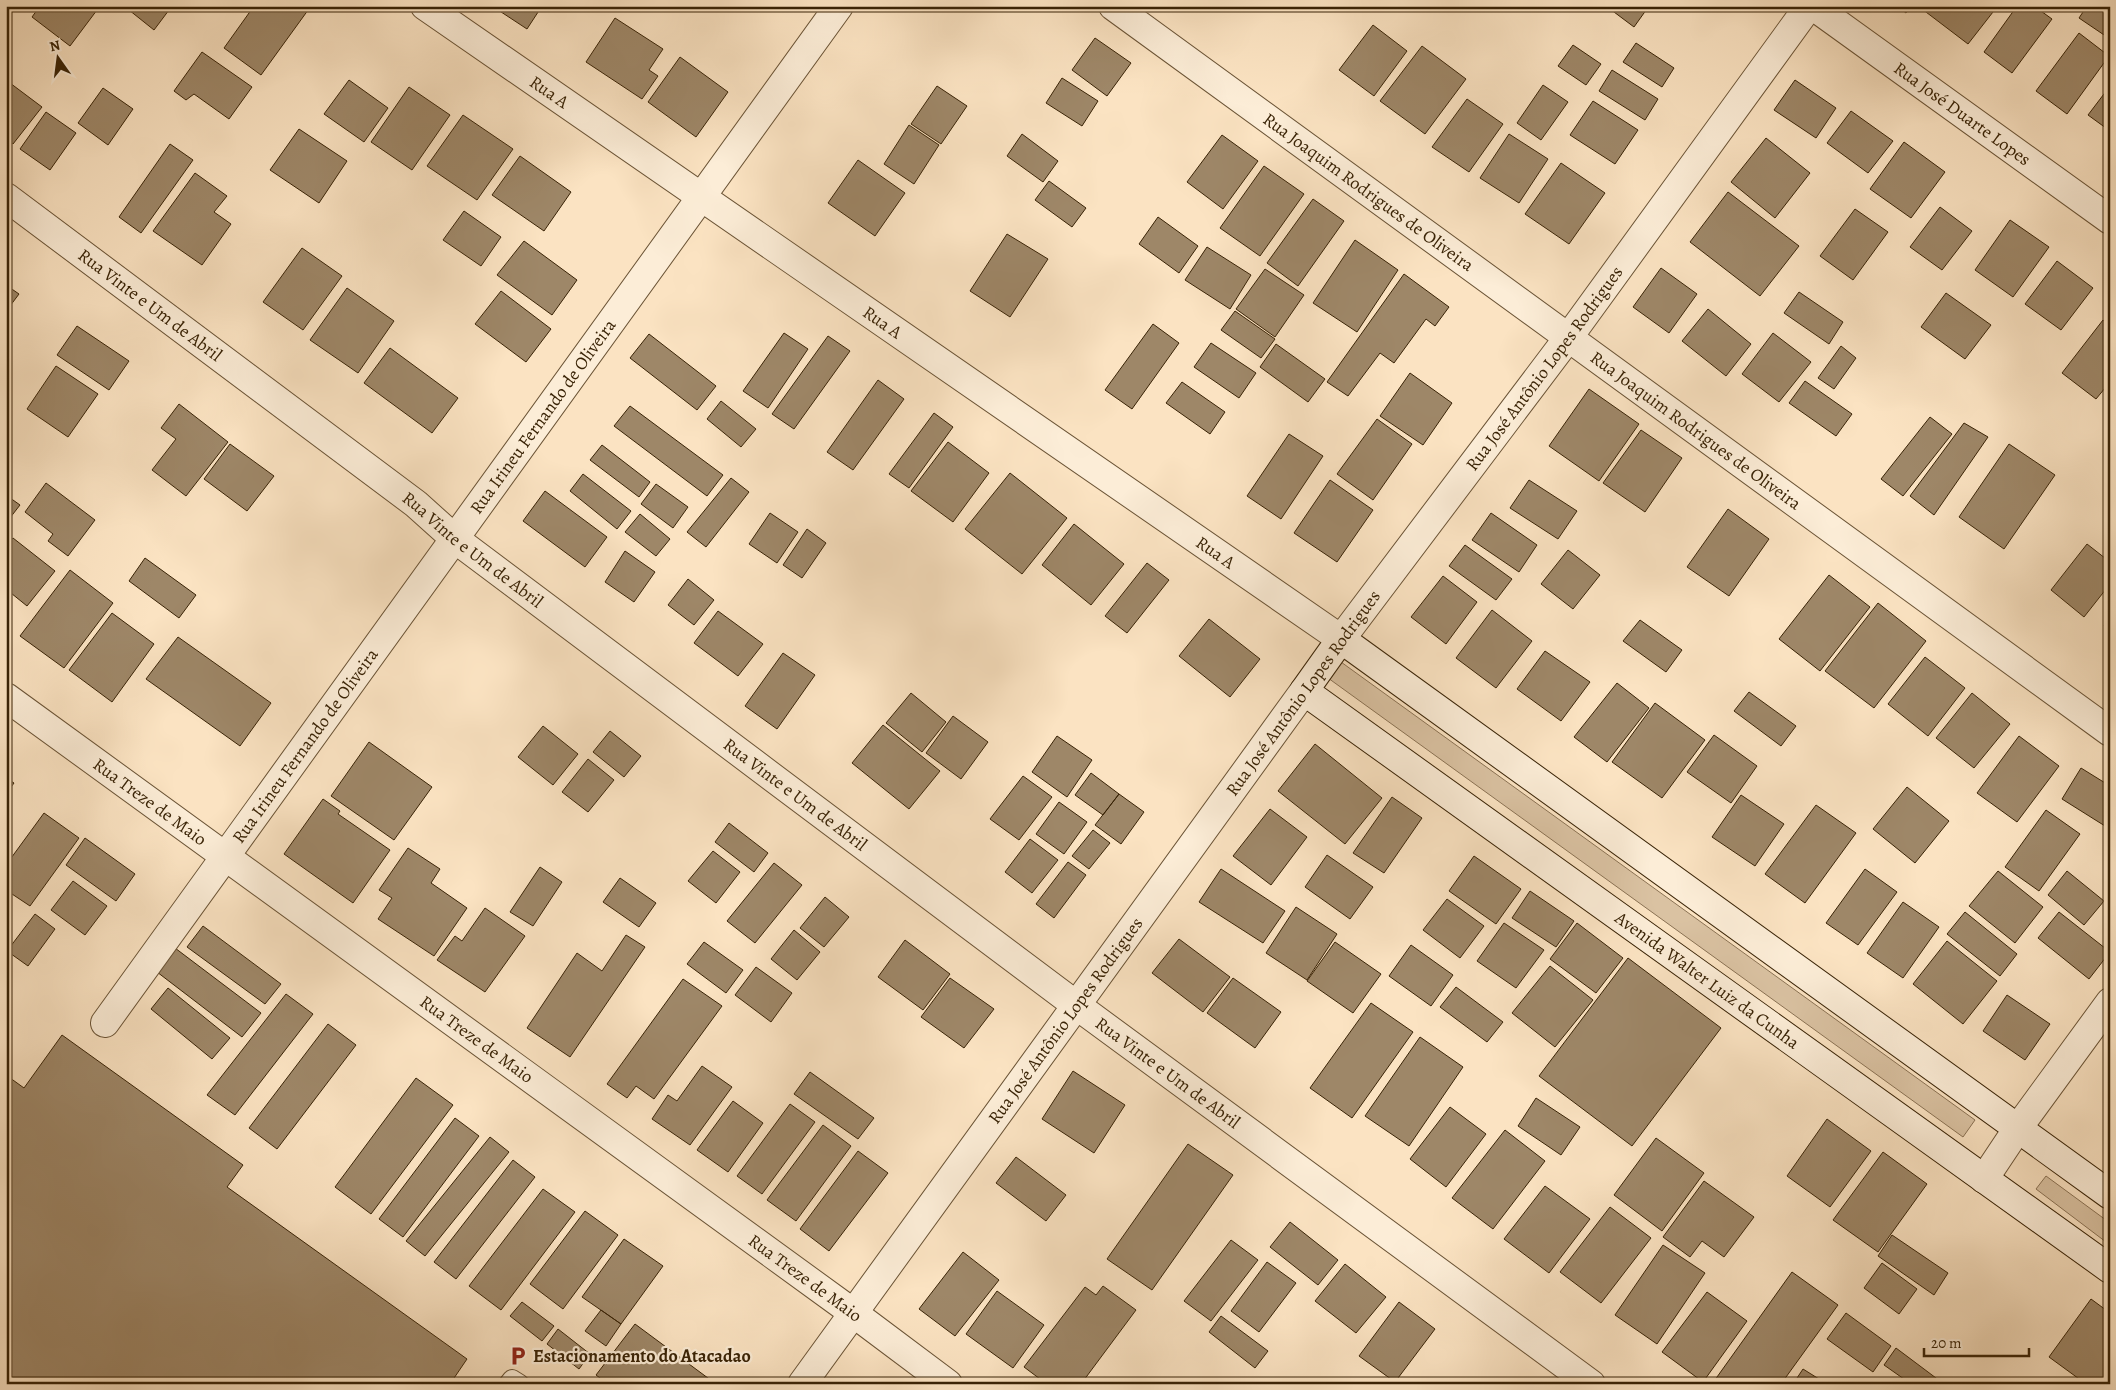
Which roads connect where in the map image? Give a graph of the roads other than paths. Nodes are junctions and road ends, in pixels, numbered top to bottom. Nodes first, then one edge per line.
1 (424, 6) edge
2 (839, 6) edge
3 (1113, 6) edge
4 (1809, 6) edge
5 (1813, 6) edge
6 (6, 197) edge
7 (701, 197) junction
8 (2110, 220) edge
9 (1568, 338) junction
10 (455, 539) junction
11 (1341, 639) junction
12 (1304, 691) junction
13 (6, 697) edge
14 (2110, 732) edge
15 (225, 856) junction
16 (2110, 1002) edge
17 (1076, 1005) junction
18 (105, 1023) dead end
19 (2018, 1128) junction
20 (1984, 1179) junction
21 (2110, 1195) edge
22 (2110, 1269) edge
23 (852, 1312) junction
24 (508, 1384) edge
25 (520, 1384) edge
26 (802, 1384) edge
27 (948, 1384) edge
28 (1591, 1384) edge

1 - 7 street, Rua A
2 - 7 street, Rua Irineu Fernando de Oliveira
3 - 9 street, Rua Joaquim Rodrigues de Oliveira
4 - 9 street, Rua José Antônio Lopes Rodrigues
5 - 8 street, Rua José Duarte Lopes
6 - 10 street, Rua Vinte e Um de Abril
7 - 10 street, Rua Irineu Fernando de Oliveira
7 - 11 street, Rua A
9 - 11 street, Rua José Antônio Lopes Rodrigues
9 - 14 street, Rua Joaquim Rodrigues de Oliveira
10 - 15 street, Rua Irineu Fernando de Oliveira
10 - 17 street, Rua Vinte e Um de Abril
11 - 12 street, Rua José Antônio Lopes Rodrigues
11 - 19 street
12 - 17 street, Rua José Antônio Lopes Rodrigues
12 - 20 street, Avenida Walter Luiz da Cunha
13 - 15 street, Rua Treze de Maio
15 - 18 street, Rua Irineu Fernando de Oliveira
15 - 23 street, Rua Treze de Maio
16 - 19 street
17 - 23 street, Rua José Antônio Lopes Rodrigues
17 - 28 street, Rua Vinte e Um de Abril
19 - 20 street
19 - 21 street
20 - 22 street, Avenida Walter Luiz da Cunha
23 - 26 street, Rua José Antônio Lopes Rodrigues
23 - 27 street, Rua Treze de Maio
24 - 25 lane

